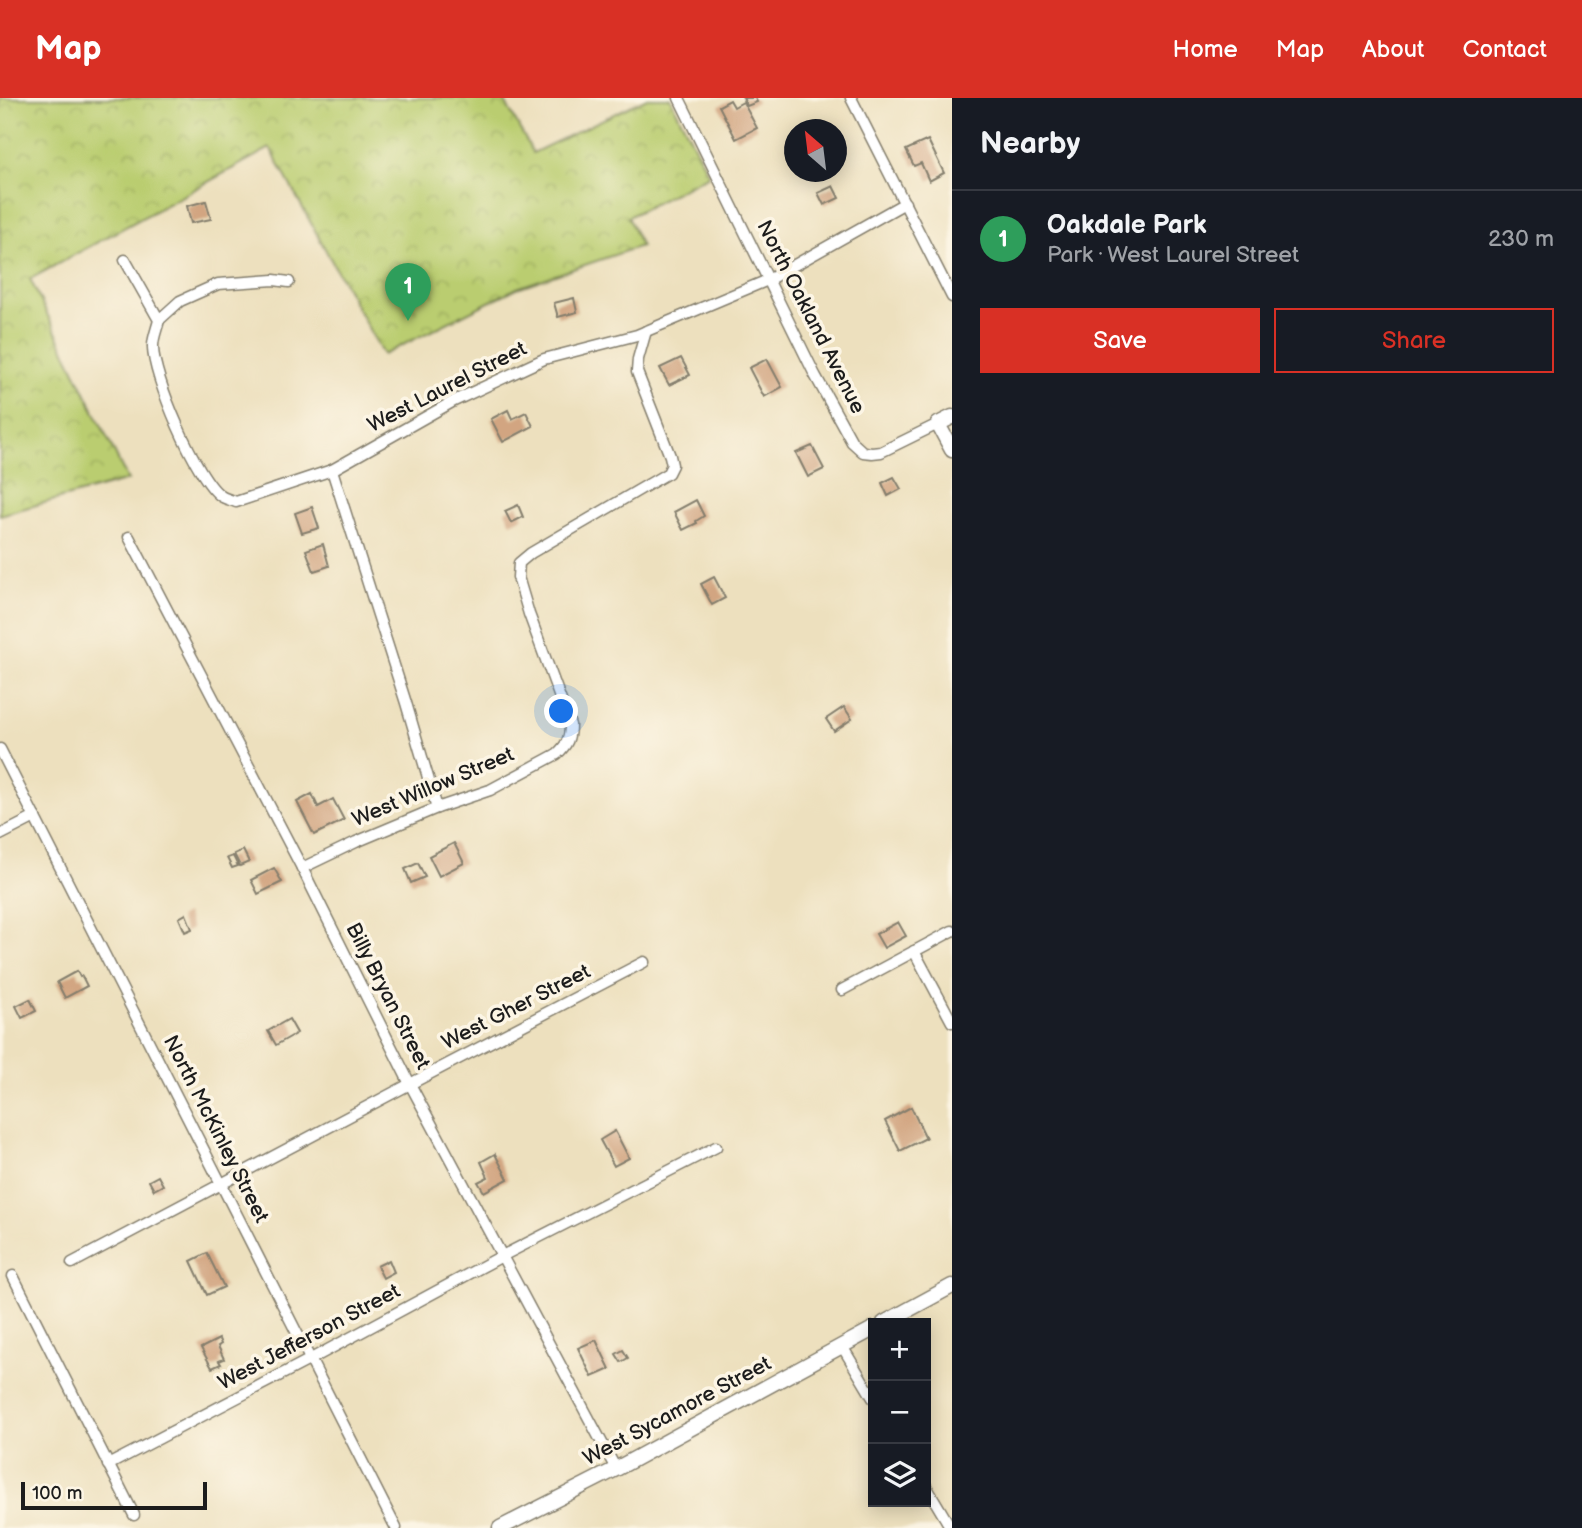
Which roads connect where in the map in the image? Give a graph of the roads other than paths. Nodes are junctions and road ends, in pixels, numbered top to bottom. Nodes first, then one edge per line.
1 (694, 98) edge
2 (851, 98) edge
3 (680, 101) edge
4 (905, 203) junction
5 (125, 260) dead end
6 (768, 280) junction
7 (289, 282) dead end
8 (952, 297) edge
9 (159, 320) junction
10 (646, 331) junction
11 (952, 417) edge
12 (939, 424) junction
13 (952, 450) edge
14 (332, 470) junction
15 (129, 537) dead end
16 (0, 749) edge
17 (438, 808) junction
18 (35, 817) junction
19 (0, 835) edge
20 (302, 868) junction
21 (952, 930) edge
22 (914, 951) junction
23 (644, 962) dead end
24 (842, 989) dead end
25 (952, 1021) edge
26 (410, 1084) junction
27 (716, 1147) dead end
28 (222, 1184) junction
29 (502, 1256) junction
30 (72, 1263) dead end
31 (13, 1276) dead end
32 (952, 1286) edge
33 (893, 1318) edge
34 (868, 1332) edge
35 (842, 1346) junction
36 (311, 1359) junction
37 (868, 1390) edge
38 (108, 1465) junction
39 (616, 1469) junction
40 (931, 1494) edge
41 (134, 1515) dead end
42 (396, 1528) edge
43 (500, 1528) edge
44 (951, 1528) edge

1 - 3 street
2 - 4 street
3 - 6 street, North Oakland Avenue
4 - 6 street, West Laurel Street
4 - 8 street
5 - 9 street
6 - 10 street, West Laurel Street
6 - 12 street, North Oakland Avenue
7 - 9 street
9 - 14 street, West Laurel Street
10 - 14 street, West Laurel Street
10 - 17 street, West Willow Street
11 - 12 street
12 - 13 street
14 - 17 street
15 - 20 street, Billy Bryan Street
16 - 18 street, North McKinley Street
17 - 20 street, West Willow Street
18 - 19 street
18 - 28 street, North McKinley Street
20 - 26 street, Billy Bryan Street
21 - 22 street
22 - 24 street
22 - 25 street
23 - 26 street, West Gher Street
26 - 28 street, West Gher Street
26 - 29 street, Billy Bryan Street
27 - 29 street, West Jefferson Street
28 - 30 street, West Gher Street
28 - 36 street, North McKinley Street
29 - 36 street, West Jefferson Street
29 - 39 street, Billy Bryan Street
31 - 38 street
32 - 33 street
34 - 35 street, West Sycamore Street
35 - 37 street
35 - 39 street, West Sycamore Street
36 - 38 street, West Jefferson Street
36 - 42 street, North McKinley Street
38 - 41 street
39 - 43 street, West Sycamore Street
40 - 44 street

